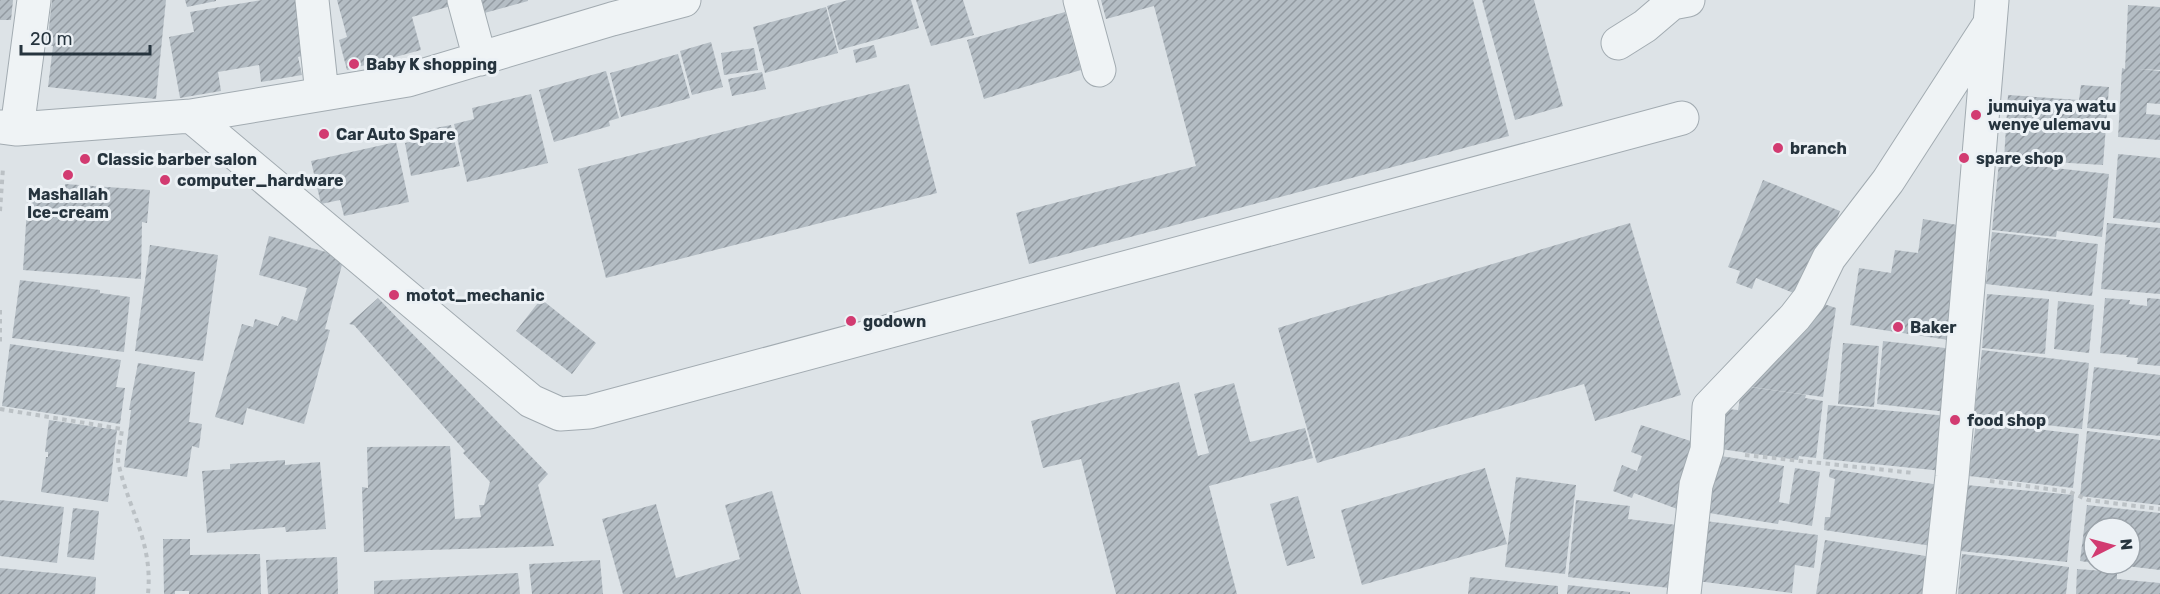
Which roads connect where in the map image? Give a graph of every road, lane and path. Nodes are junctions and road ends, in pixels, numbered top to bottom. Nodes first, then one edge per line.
1 (34, 0) edge
2 (312, 0) edge
3 (464, 0) edge
4 (684, 0) edge
5 (1080, 0) edge
6 (1688, 0) edge
7 (609, 9) edge
8 (1990, 13) edge
9 (1618, 44) dead end
10 (480, 59) junction
11 (1099, 70) dead end
12 (322, 94) junction
13 (191, 116) junction
14 (1682, 118) dead end
15 (8, 128) edge
16 (0, 310) edge
17 (0, 344) edge
18 (0, 409) edge
19 (148, 594) edge
20 (1684, 594) edge
21 (1939, 594) edge

1 - 15 street
2 - 12 street
3 - 10 street
4 - 7 street
5 - 11 street
6 - 9 street
7 - 10 street
8 - 20 street
8 - 21 street
10 - 12 street
12 - 13 street
13 - 14 street
13 - 15 street
16 - 17 path
18 - 19 path

